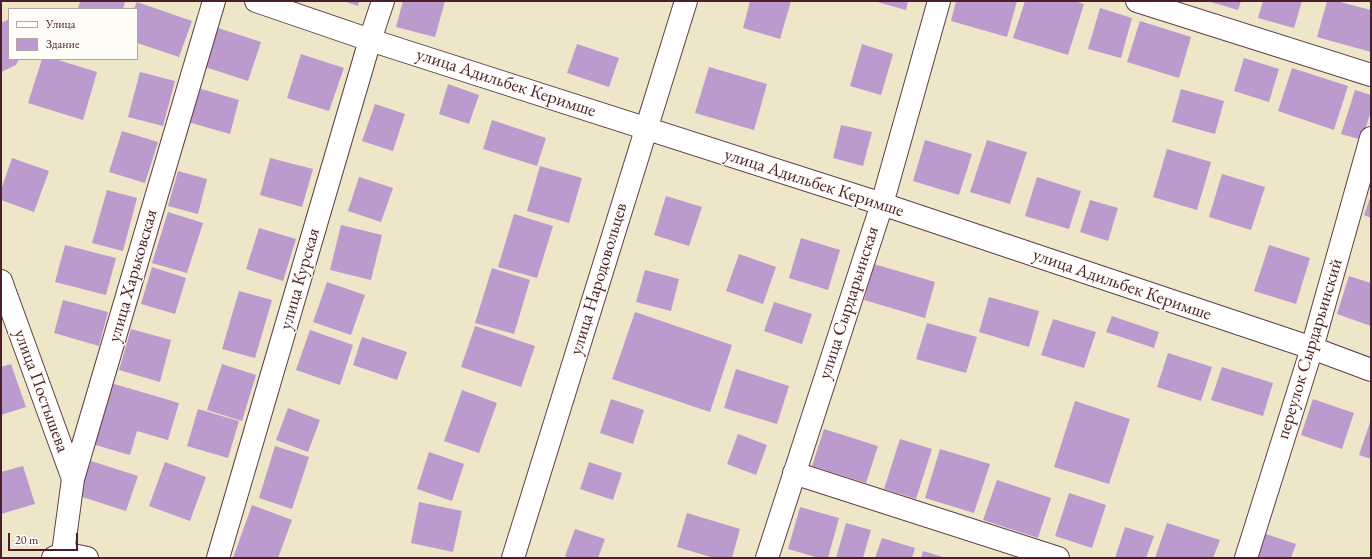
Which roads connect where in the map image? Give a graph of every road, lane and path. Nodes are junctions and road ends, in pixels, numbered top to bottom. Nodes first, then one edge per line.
1 (214, 1) edge
2 (256, 1) edge
3 (383, 1) edge
4 (686, 1) edge
5 (939, 1) edge
6 (1137, 1) edge
7 (370, 40) junction
8 (1371, 75) edge
9 (646, 128) junction
10 (1371, 138) edge
11 (882, 204) junction
12 (1, 281) edge
13 (1312, 348) junction
14 (1371, 370) edge
15 (794, 473) junction
16 (73, 479) junction
17 (58, 556) edge
18 (87, 558) edge
19 (218, 558) edge
20 (513, 558) edge
21 (767, 558) edge
22 (1058, 558) edge
23 (1246, 558) edge

1 - 16 street, улица Харьковская
2 - 7 street, улица Адильбек Керимше
3 - 7 street, улица Курская
4 - 9 street, улица Народовольцев
5 - 11 street, улица Сырдарьинская
6 - 8 street
7 - 9 street, улица Адильбек Керимше
7 - 19 street, улица Курская
9 - 11 street, улица Адильбек Керимше
9 - 20 street, улица Народовольцев
10 - 13 street, переулок Сырдарьинский
11 - 13 street, улица Адильбек Керимше
11 - 15 street, улица Сырдарьинская
12 - 16 street, улица Постышева
13 - 14 street, улица Адильбек Керимше
13 - 23 street, переулок Сырдарьинский
15 - 21 street, улица Сырдарьинская
15 - 22 street
16 - 17 street, улица Харьковская
17 - 18 street

